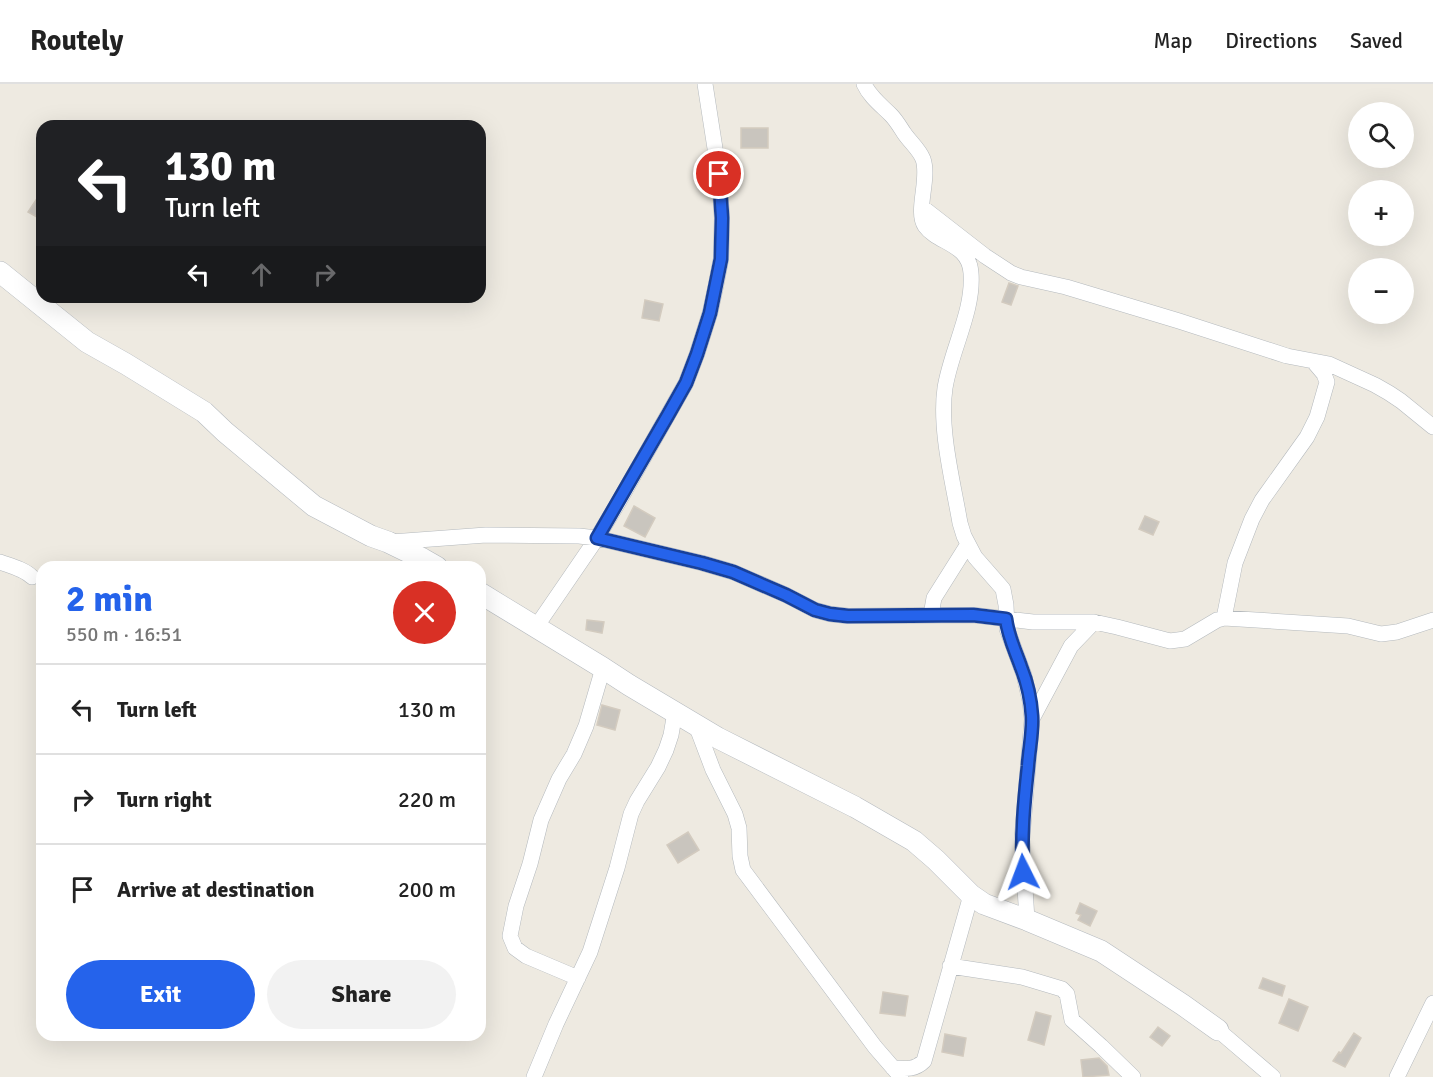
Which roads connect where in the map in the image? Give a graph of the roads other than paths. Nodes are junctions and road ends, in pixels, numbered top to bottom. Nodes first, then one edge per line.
1 (705, 84) edge
2 (864, 84) edge
3 (922, 207) junction
4 (0, 272) edge
5 (36, 301) edge
6 (39, 303) edge
7 (1313, 361) junction
8 (1433, 427) edge
9 (597, 538) junction
10 (388, 542) junction
11 (968, 544) junction
12 (426, 561) edge
13 (0, 562) edge
14 (32, 577) dead end
15 (486, 597) edge
16 (931, 615) junction
17 (1224, 618) junction
18 (1006, 619) junction
19 (1433, 620) edge
20 (1094, 622) junction
21 (536, 627) junction
22 (603, 668) junction
23 (675, 712) junction
24 (1032, 719) junction
25 (696, 725) junction
26 (971, 895) junction
27 (1027, 920) junction
28 (950, 966) junction
29 (578, 978) junction
30 (1433, 1003) edge
31 (1218, 1030) joint
32 (897, 1072) edge
33 (1271, 1076) edge
34 (534, 1077) edge
35 (1132, 1077) edge
36 (1397, 1077) edge

1 - 9 street
2 - 3 street
3 - 7 street
3 - 11 street
4 - 5 street
6 - 10 street
7 - 8 street
7 - 17 street
9 - 10 street
9 - 16 street
9 - 21 street
10 - 12 street
11 - 16 street
11 - 18 street
13 - 14 street
15 - 21 street
16 - 18 street
17 - 19 street
17 - 20 street
18 - 20 street
18 - 24 street
20 - 24 street
21 - 22 street
22 - 23 street
22 - 29 street
23 - 25 street
23 - 29 street
24 - 27 street
25 - 26 street
25 - 32 street
26 - 27 street
26 - 28 street
27 - 31 street
28 - 32 street
28 - 35 street
29 - 34 street
30 - 36 street
31 - 33 street

